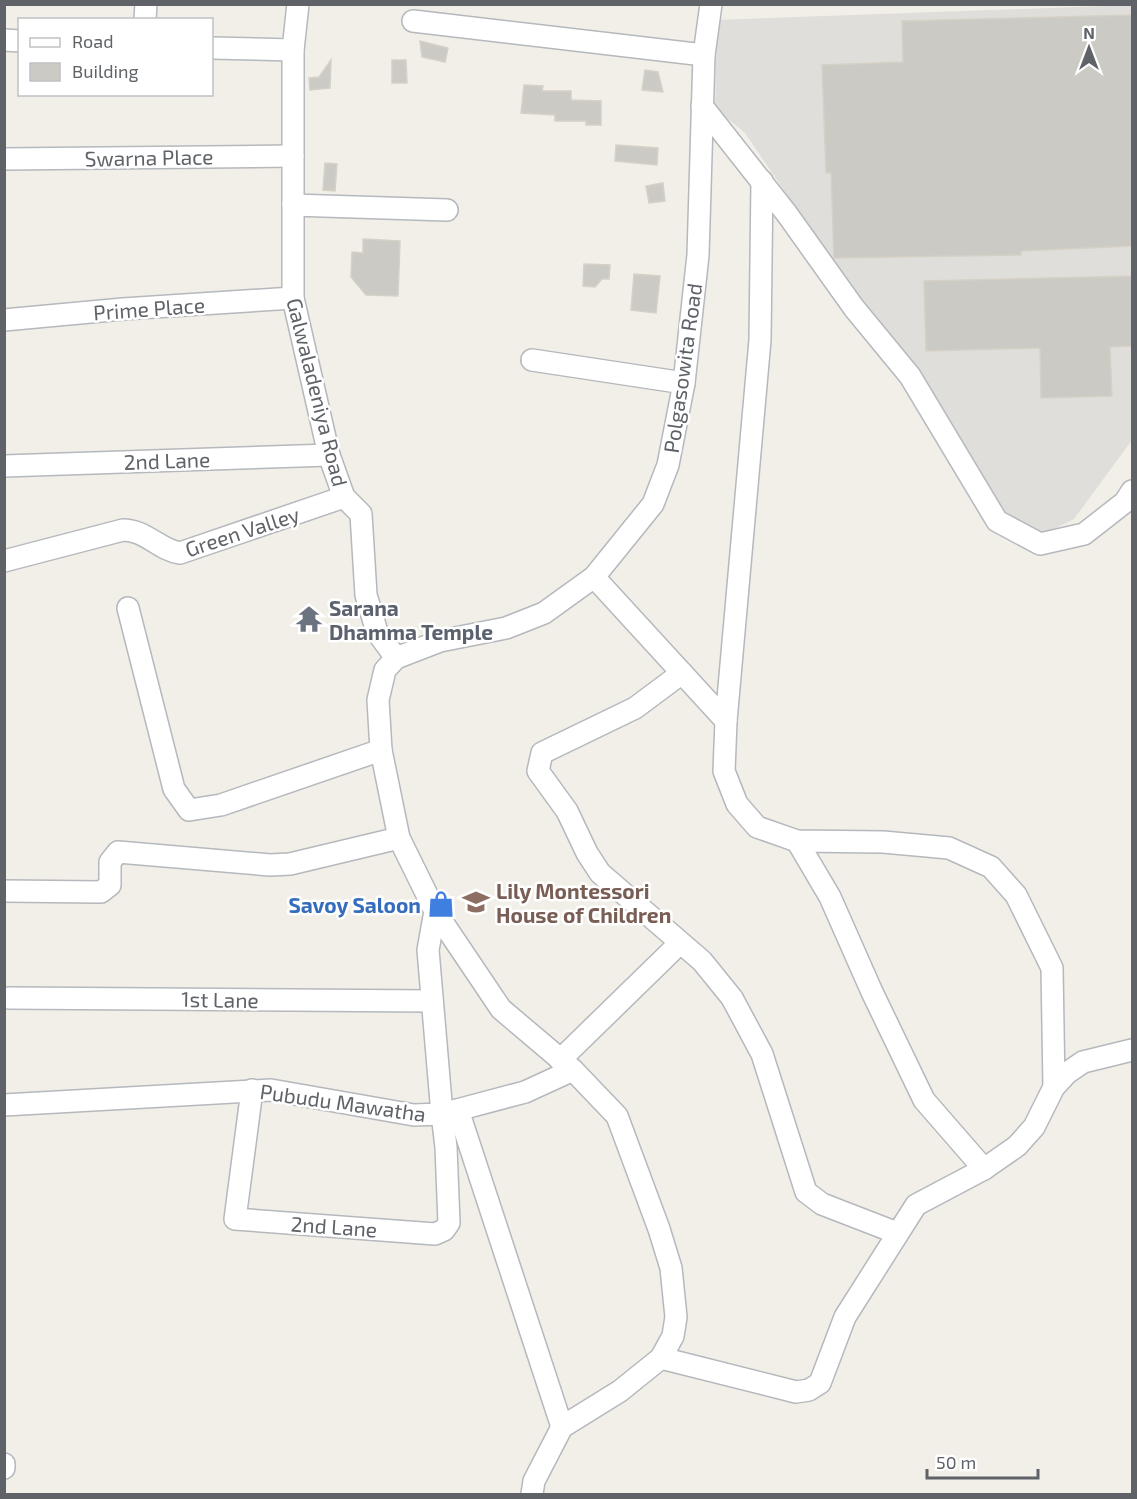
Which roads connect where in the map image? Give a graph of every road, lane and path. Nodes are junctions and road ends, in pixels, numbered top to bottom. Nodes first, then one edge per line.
1 (298, 4) edge
2 (711, 4) edge
3 (413, 21) dead end
4 (213, 48) edge
5 (293, 50) junction
6 (704, 55) junction
7 (702, 106) junction
8 (293, 156) junction
9 (4, 159) edge
10 (762, 181) junction
11 (293, 205) junction
12 (447, 210) dead end
13 (293, 298) junction
14 (4, 320) edge
15 (532, 360) dead end
16 (684, 383) junction
17 (329, 454) junction
18 (4, 466) edge
19 (1132, 491) edge
20 (344, 497) junction
21 (4, 561) edge
22 (594, 577) junction
23 (128, 608) dead end
24 (396, 658) junction
25 (682, 673) junction
26 (726, 721) junction
27 (381, 750) junction
28 (399, 838) junction
29 (796, 841) junction
30 (4, 891) edge
31 (435, 911) junction
32 (680, 943) junction
33 (8, 998) dead end
34 (432, 1001) junction
35 (1132, 1050) edge
36 (567, 1065) junction
37 (1054, 1087) junction
38 (252, 1090) junction
39 (4, 1105) edge
40 (450, 1112) junction
41 (984, 1169) junction
42 (897, 1233) junction
43 (661, 1358) junction
44 (562, 1427) junction
45 (532, 1494) edge

1 - 5 street, Galwaladeniya Road
2 - 6 street, Polgasowita Road
3 - 6 street
4 - 5 street
5 - 8 street, Galwaladeniya Road
6 - 7 street, Polgasowita Road
7 - 10 street
7 - 16 street, Polgasowita Road
8 - 9 street, Swarna Place
8 - 11 street, Galwaladeniya Road
10 - 19 street
10 - 26 street
11 - 12 street
11 - 13 street, Galwaladeniya Road
13 - 14 street, Prime Place
13 - 17 street, Galwaladeniya Road
15 - 16 street
16 - 22 street, Polgasowita Road
17 - 18 street, 2nd Lane
17 - 20 street, Galwaladeniya Road
20 - 21 street, Green Valley
20 - 24 street, Galwaladeniya Road
22 - 24 street, Polgasowita Road
22 - 25 street
23 - 27 street
24 - 27 street
25 - 26 street
25 - 32 street
26 - 29 street
27 - 28 street
28 - 30 street
28 - 31 street
29 - 37 street
29 - 41 street
31 - 34 street, Pubudu Mawatha
31 - 36 street
32 - 36 street
32 - 42 street
33 - 34 street, 1st Lane
34 - 40 street, Pubudu Mawatha
35 - 37 street
36 - 40 street
36 - 43 street
37 - 41 street
38 - 39 street, Pubudu Mawatha
38 - 40 street, Pubudu Mawatha
38 - 40 street, 2nd Lane
40 - 44 street
41 - 42 street
42 - 43 street
43 - 44 street
44 - 45 street

